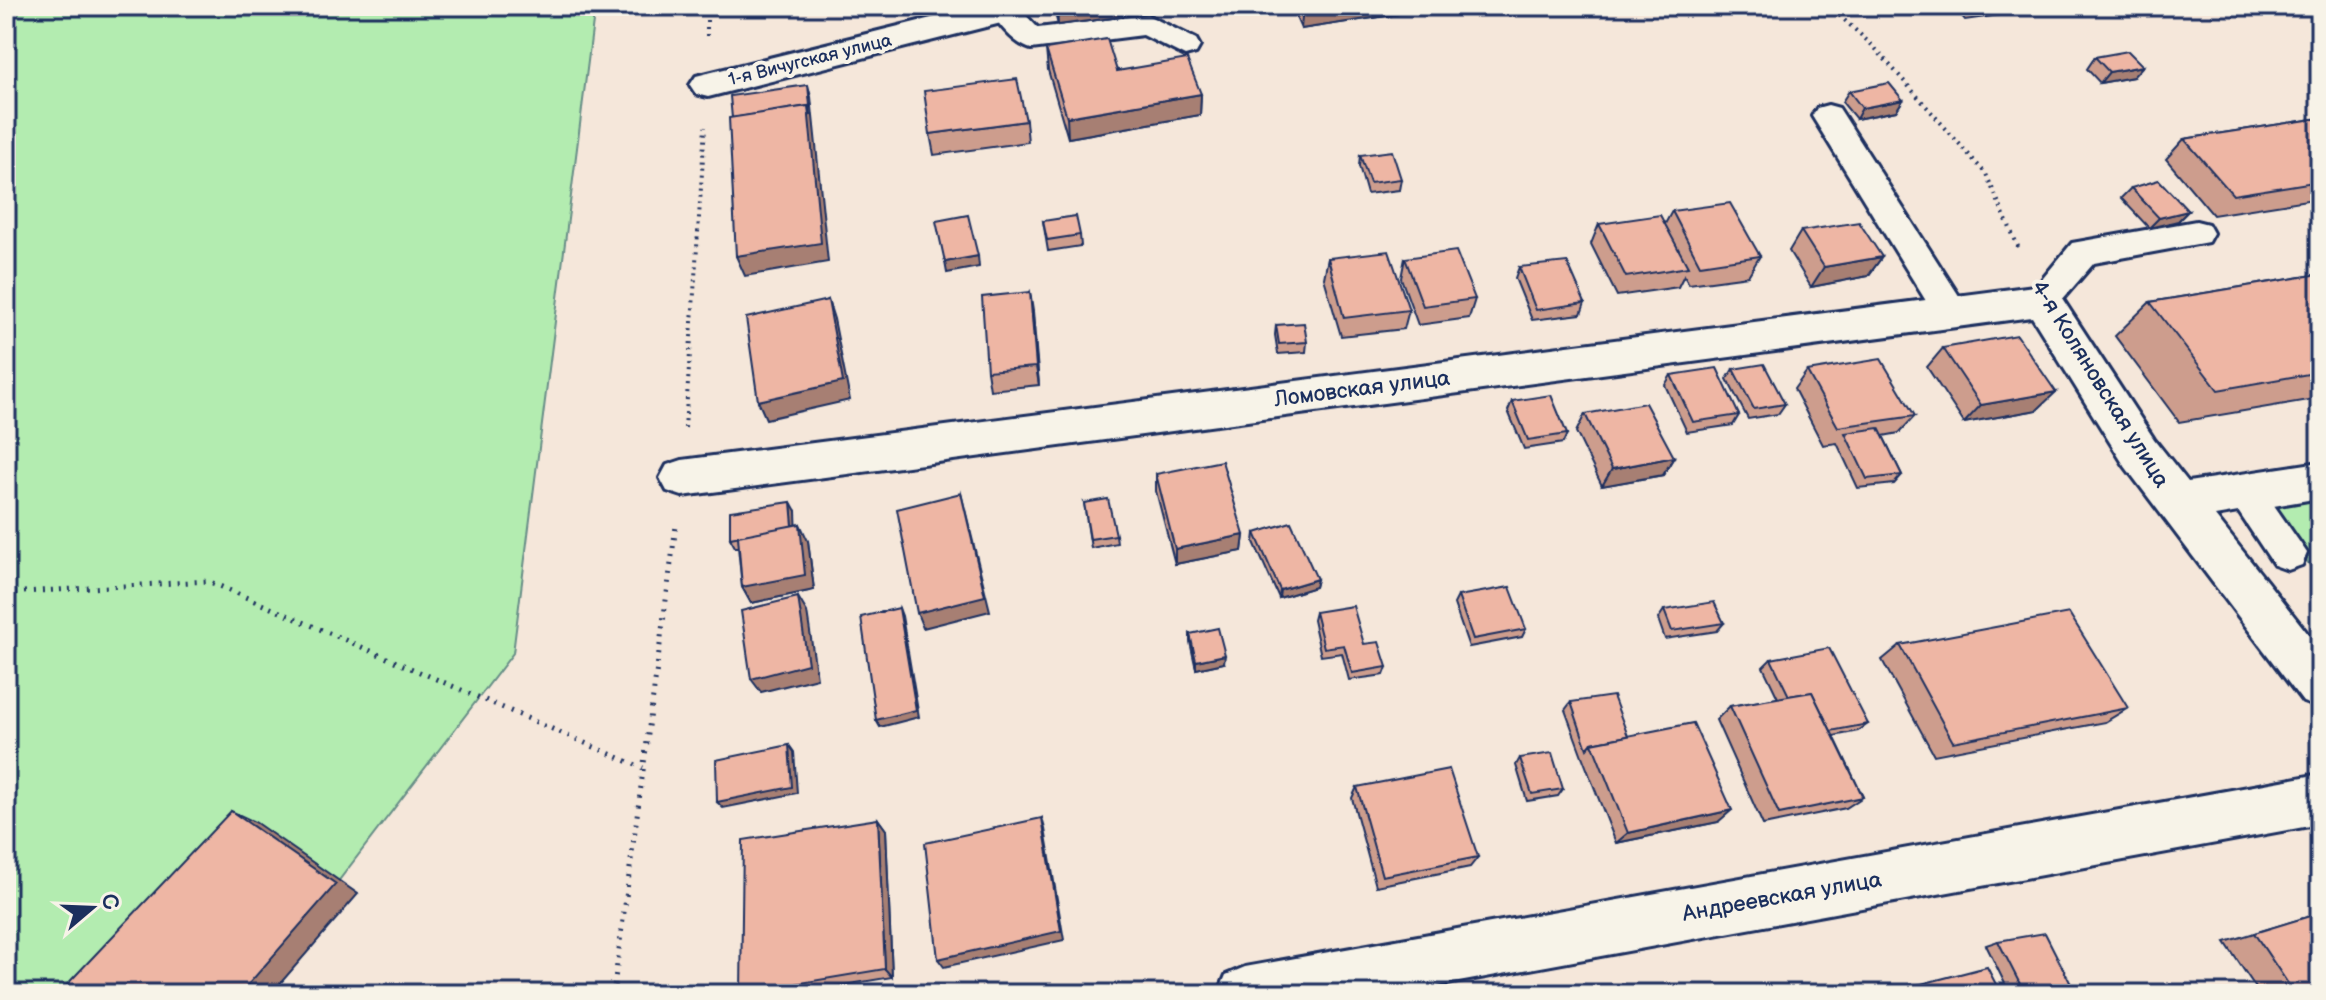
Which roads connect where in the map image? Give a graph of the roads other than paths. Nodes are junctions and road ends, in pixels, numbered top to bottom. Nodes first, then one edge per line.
1 (1005, 9) edge
2 (1185, 46) dead end
3 (708, 85) dead end
4 (1828, 116) dead end
5 (2196, 233) dead end
6 (2042, 300) junction
7 (1951, 312) junction
8 (682, 478) dead end
9 (2320, 480) edge
10 (2245, 493) junction
11 (2177, 503) junction
12 (2288, 553) dead end
13 (2320, 686) edge
14 (2320, 799) edge
15 (1245, 994) edge

1 - 2 lane
1 - 3 street, 1-я Вичугская улица
4 - 7 lane
5 - 6 lane
6 - 7 street, Ломовская улица
6 - 11 street, 4-я Коляновская улица
7 - 8 street, Ломовская улица
9 - 10 street
10 - 11 street
10 - 12 lane
11 - 13 street, 4-я Коляновская улица
14 - 15 street, Андреевская улица

